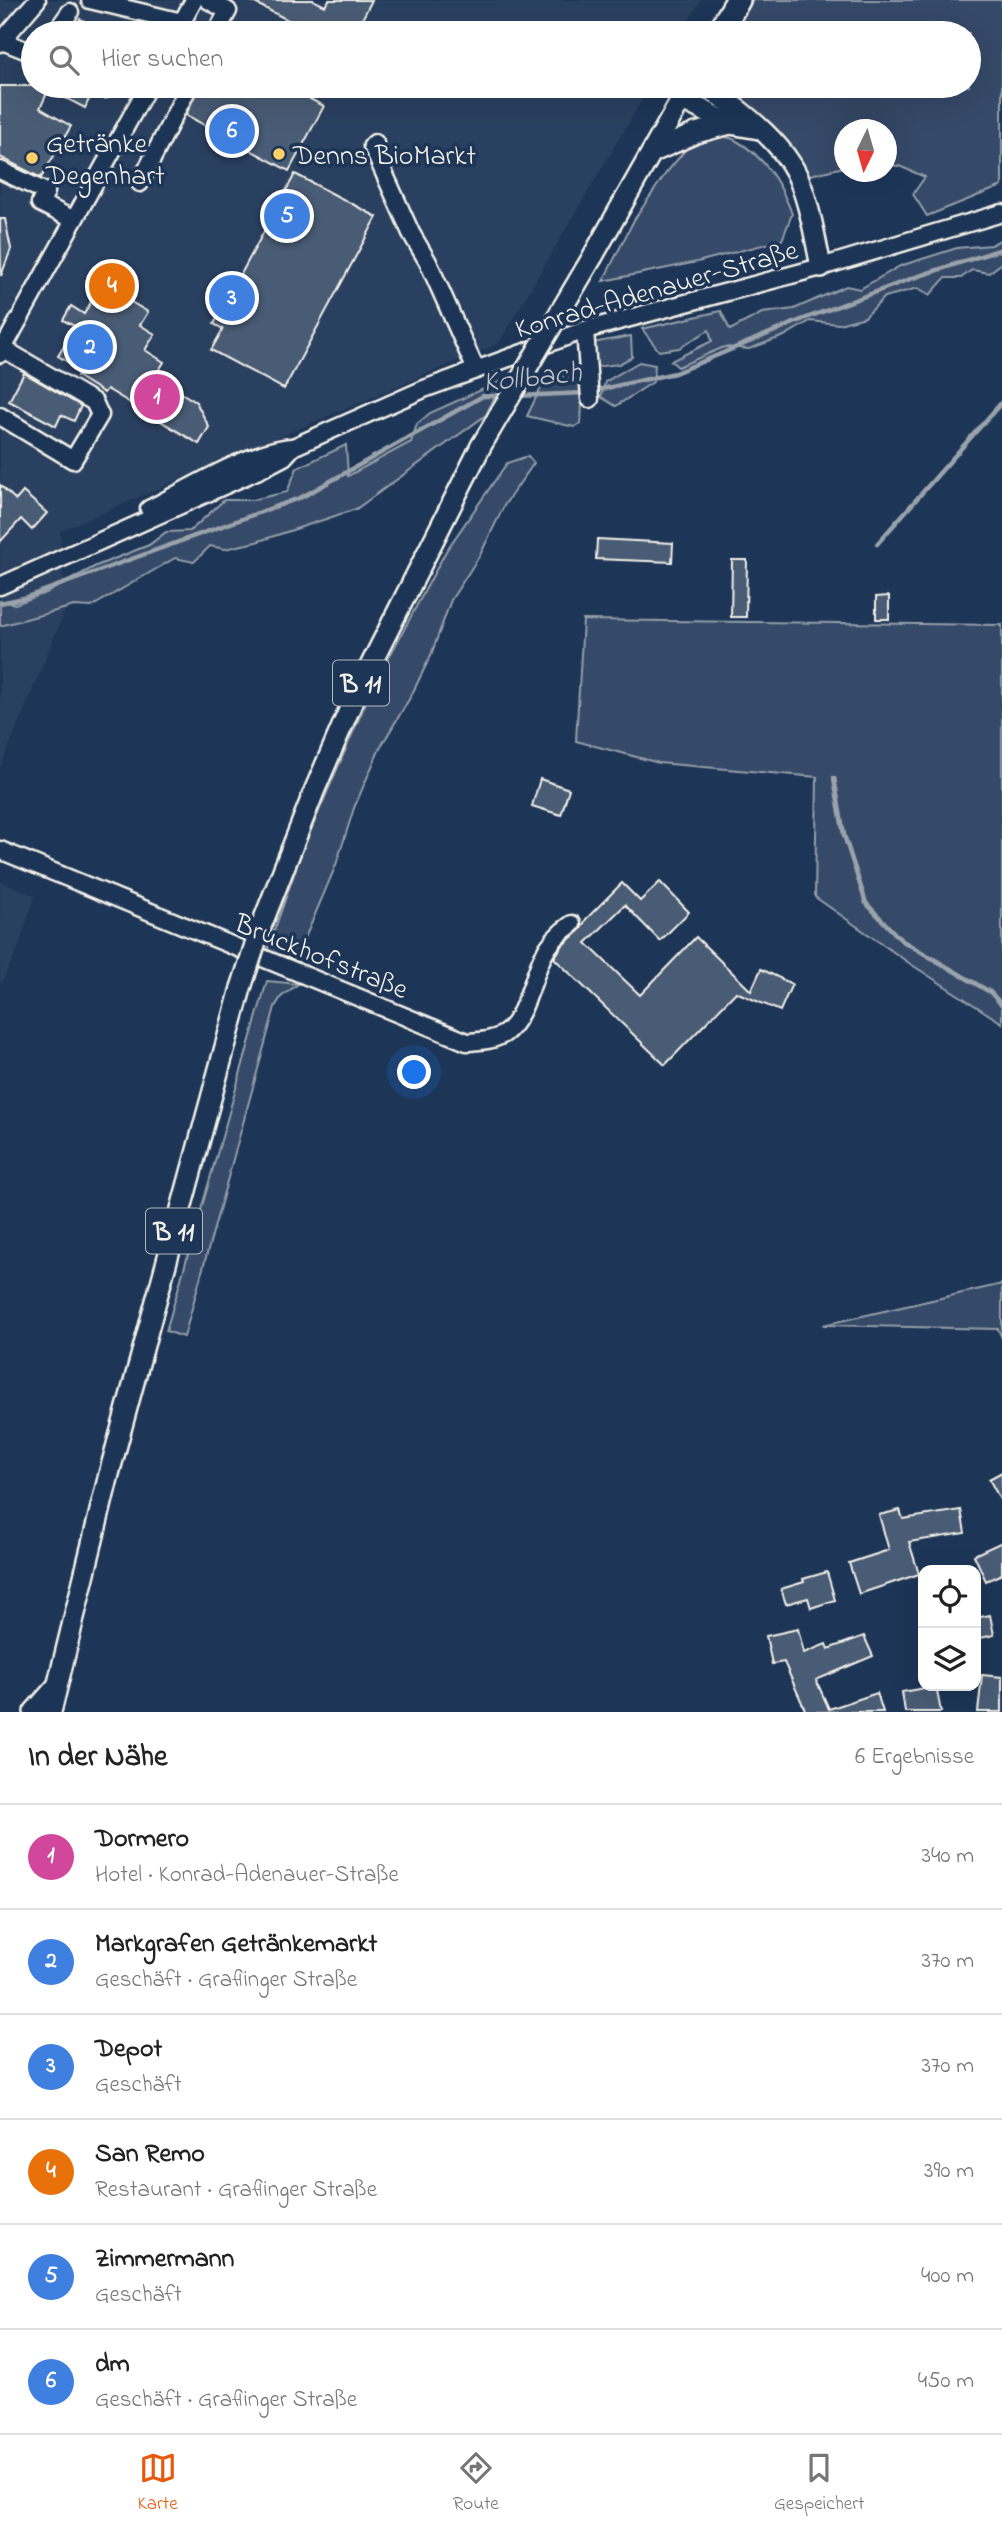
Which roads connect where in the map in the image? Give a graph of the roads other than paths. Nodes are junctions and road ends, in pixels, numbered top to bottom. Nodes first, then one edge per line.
1 (37, 0) edge
2 (90, 0) edge
3 (194, 0) edge
4 (208, 0) edge
5 (738, 0) edge
6 (70, 12) dead end
7 (64, 21) edge
8 (157, 21) edge
9 (183, 21) edge
10 (223, 21) edge
11 (726, 21) edge
12 (1, 42) edge
13 (21, 49) edge
14 (141, 98) edge
15 (183, 98) edge
16 (682, 98) edge
17 (693, 98) edge
18 (723, 98) edge
19 (730, 124) junction
20 (759, 129) junction
21 (375, 143) dead end
22 (653, 152) junction
23 (0, 170) edge
24 (140, 183) dead end
25 (1002, 213) edge
26 (75, 220) junction
27 (821, 267) junction
28 (585, 330) junction
29 (2, 352) edge
30 (476, 370) junction
31 (590, 391) dead end
32 (0, 416) edge
33 (293, 447) junction
34 (0, 575) edge
35 (0, 586) edge
36 (0, 850) edge
37 (572, 924) dead end
38 (57, 1686) junction
39 (34, 1712) edge
40 (51, 1712) edge

1 - 12 street
2 - 8 street
3 - 9 street
4 - 10 street
5 - 11 highway
6 - 7 street
12 - 13 street
14 - 26 street
15 - 24 street
16 - 22 main road, B 11
17 - 19 main road
18 - 20 main road
19 - 20 main road
19 - 22 main road
20 - 27 main road
21 - 30 street
22 - 38 main road, B 11, bridge
23 - 26 street
25 - 27 street, Konrad-Adenauer-Straße
26 - 29 street
27 - 28 street, Konrad-Adenauer-Straße
28 - 30 street, Konrad-Adenauer-Straße
28 - 31 street
29 - 32 street
30 - 33 street, Konrad-Adenauer-Straße
33 - 34 street, Konrad-Adenauer-Straße
33 - 35 street, Konrad-Adenauer-Straße
36 - 37 street, Bruckhofstraße
38 - 39 main road
38 - 40 main road, B 11

